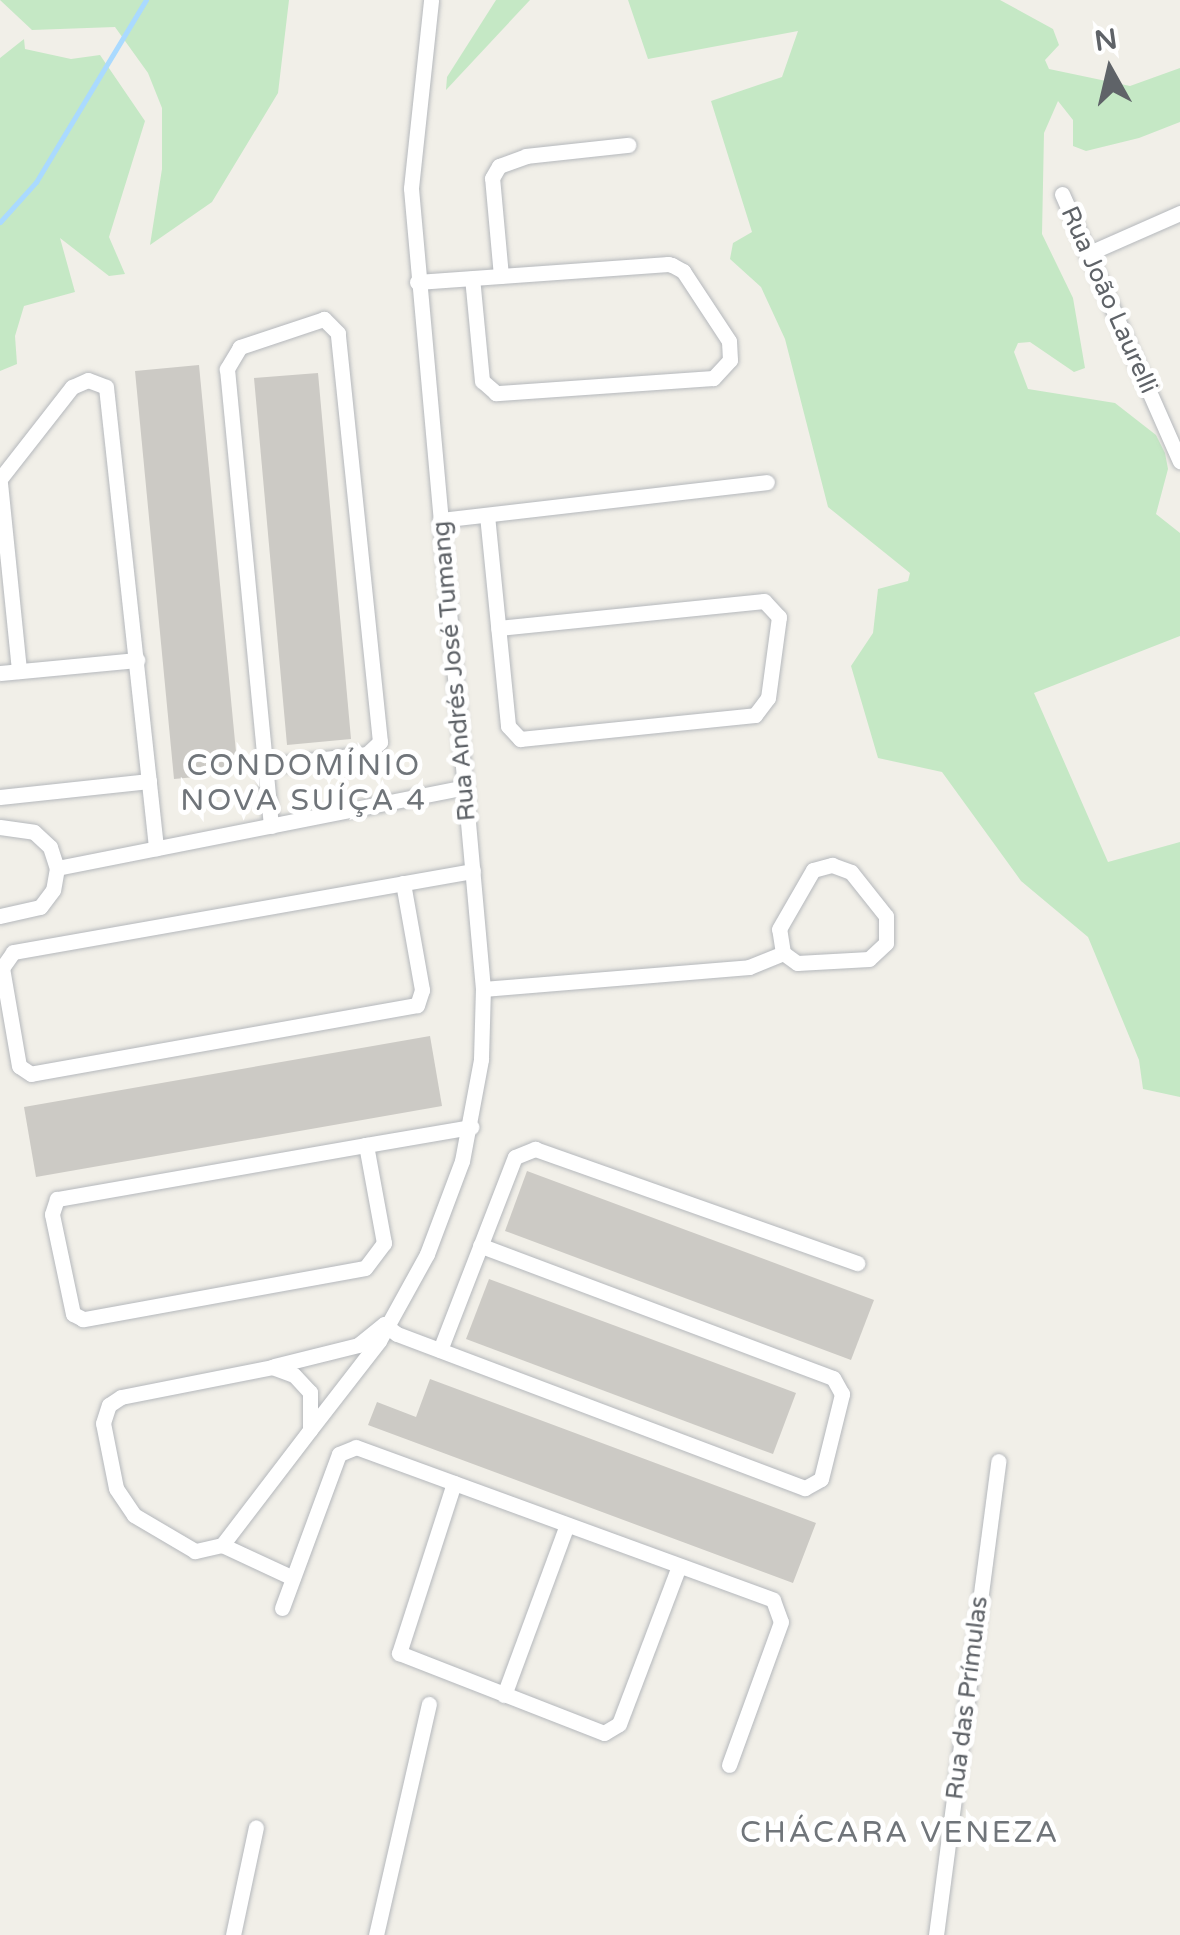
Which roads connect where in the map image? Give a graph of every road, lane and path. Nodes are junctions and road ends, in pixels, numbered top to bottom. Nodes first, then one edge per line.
1 (431, 0) edge
2 (628, 145) dead end
3 (1062, 194) dead end
4 (1180, 213) edge
5 (1088, 254) junction
6 (501, 276) junction
7 (472, 278) junction
8 (417, 282) junction
9 (1180, 461) edge
10 (0, 481) edge
11 (767, 482) dead end
12 (487, 514) junction
13 (440, 520) junction
14 (498, 628) junction
15 (137, 660) junction
16 (19, 671) junction
17 (0, 674) edge
18 (265, 766) junction
19 (149, 781) junction
20 (466, 787) junction
21 (0, 797) edge
22 (271, 826) junction
23 (0, 827) edge
24 (156, 848) junction
25 (57, 868) junction
26 (473, 871) junction
27 (403, 884) junction
28 (0, 916) edge
29 (783, 953) junction
30 (484, 989) junction
31 (470, 1127) junction
32 (366, 1145) junction
33 (480, 1246) junction
34 (857, 1263) dead end
35 (384, 1324) junction
36 (440, 1350) junction
37 (272, 1366) junction
38 (310, 1430) junction
39 (998, 1462) dead end
40 (454, 1483) junction
41 (567, 1525) junction
42 (222, 1544) junction
43 (678, 1566) junction
44 (293, 1578) junction
45 (282, 1608) dead end
46 (504, 1694) junction
47 (429, 1704) dead end
48 (729, 1766) dead end
49 (256, 1827) dead end
50 (233, 1935) edge
51 (376, 1935) edge
52 (936, 1935) edge

1 - 8 street, Rua Andrés José Tumang
2 - 6 street
3 - 5 street, Rua João Laurelli
4 - 5 street
5 - 9 street, Rua João Laurelli
6 - 7 street
6 - 7 street
7 - 8 street
8 - 13 street, Rua Andrés José Tumang
10 - 15 street
10 - 16 street
11 - 12 street
12 - 13 street
12 - 14 street
13 - 20 street, Rua Andrés José Tumang
14 - 14 street
15 - 16 street
15 - 19 street
16 - 17 street
18 - 18 street
18 - 22 street
19 - 21 street
19 - 24 street
20 - 22 street
20 - 26 street, Rua Andrés José Tumang
22 - 24 street
23 - 25 street
24 - 25 street
25 - 28 street
26 - 27 street
26 - 30 street, Rua Andrés José Tumang
27 - 27 street
29 - 29 street
29 - 30 street
30 - 31 street, Rua Andrés José Tumang
31 - 32 street
31 - 35 street, Rua Andrés José Tumang
32 - 32 street
33 - 34 street
33 - 36 street
33 - 36 street
35 - 36 street
35 - 37 street
35 - 38 street, Rua Andrés José Tumang
37 - 38 street
37 - 42 street
38 - 42 street
39 - 52 street, Rua das Prímulas
40 - 41 street
40 - 44 street
40 - 46 street
41 - 43 street
41 - 46 street
42 - 44 street
43 - 46 street
43 - 48 street
44 - 45 street
47 - 51 street
49 - 50 street

